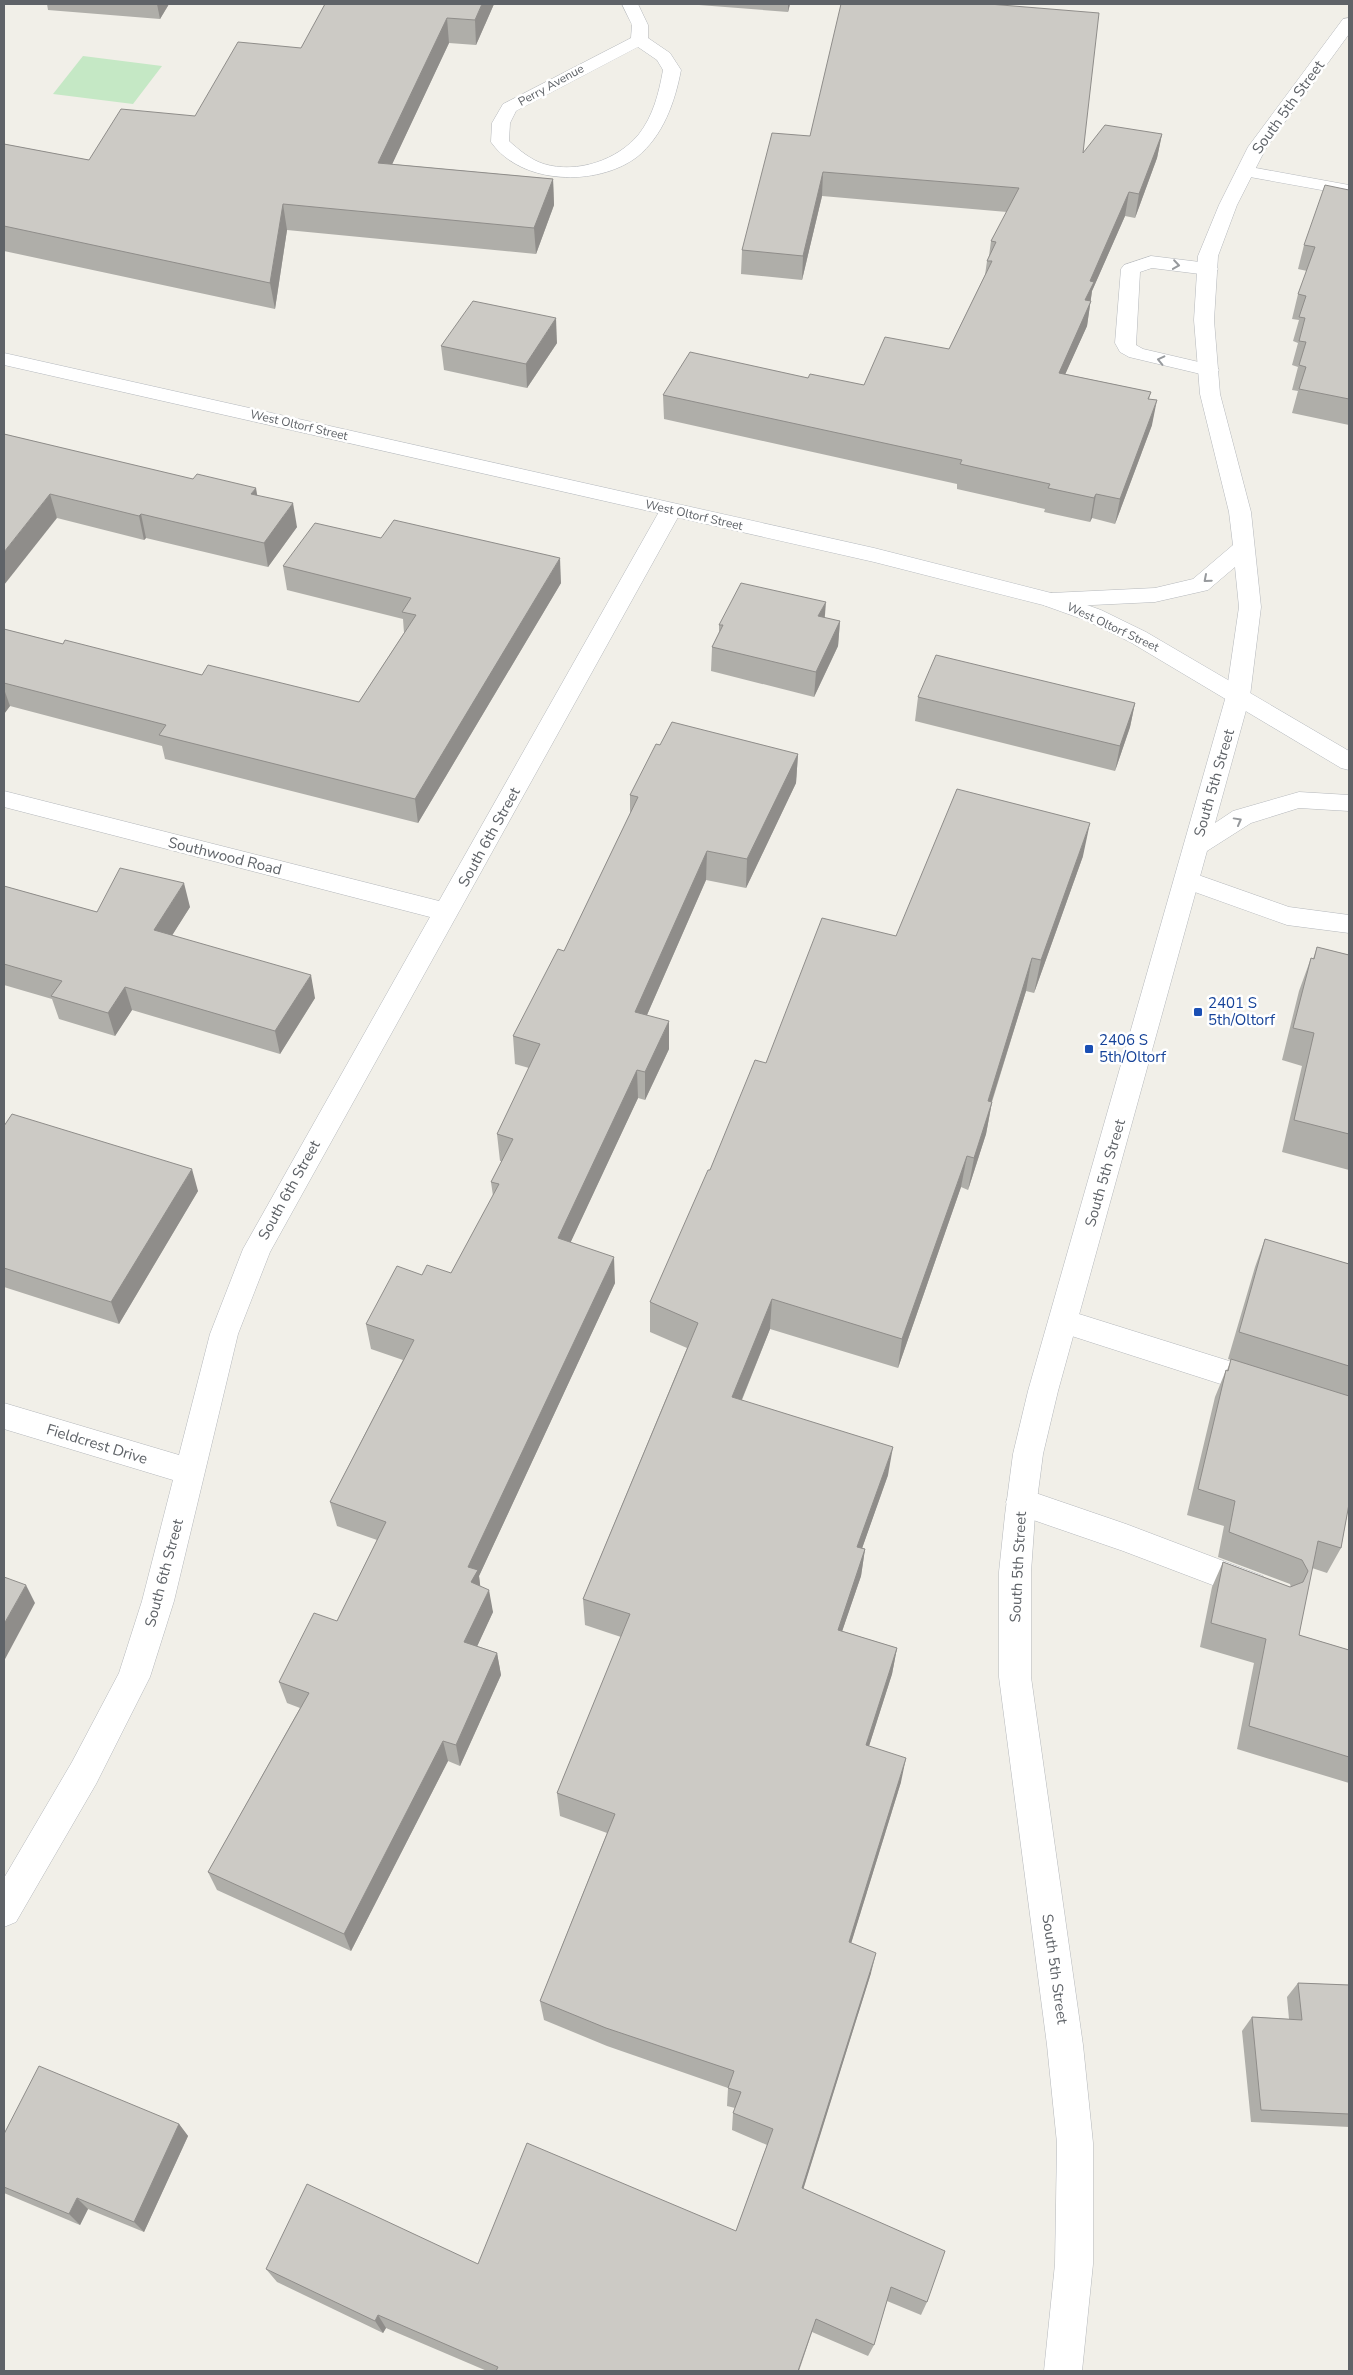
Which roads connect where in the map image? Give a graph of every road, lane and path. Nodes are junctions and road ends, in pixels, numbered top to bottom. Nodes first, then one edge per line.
1 (630, 4) edge
2 (1349, 23) edge
3 (638, 40) junction
4 (1245, 171) junction
5 (1349, 190) edge
6 (1208, 269) junction
7 (4, 359) edge
8 (1208, 370) junction
9 (671, 510) junction
10 (1244, 547) junction
11 (1051, 600) junction
12 (1238, 696) junction
13 (1349, 762) edge
14 (4, 799) edge
15 (1349, 803) edge
16 (1196, 846) junction
17 (1187, 880) junction
18 (446, 912) junction
19 (1349, 924) edge
20 (1062, 1321) junction
21 (1284, 1391) edge
22 (4, 1416) edge
23 (191, 1472) junction
24 (1021, 1502) junction
25 (1278, 1596) edge
26 (4, 1910) edge
27 (1063, 2371) edge

1 - 3 street
2 - 4 street, South 5th Street
3 - 3 street, Perry Avenue
4 - 5 street
4 - 6 street, South 5th Street
6 - 8 street, South 5th Street
8 -> 6 street
7 - 9 street, West Oltorf Street
8 - 10 street, South 5th Street
9 - 11 street, West Oltorf Street
9 - 18 street, South 6th Street
10 -> 11 street
10 - 12 street, South 5th Street
11 - 12 street, West Oltorf Street
12 - 13 street, West Oltorf Street
12 - 16 street, South 5th Street
14 - 18 street, Southwood Road
16 -> 15 street
16 - 17 street, South 5th Street
17 - 19 street
17 - 20 street, South 5th Street
18 - 23 street, South 6th Street
20 - 21 street
20 - 24 street, South 5th Street
22 - 23 street, Fieldcrest Drive
23 - 26 street, South 6th Street
24 - 25 street
24 - 27 street, South 5th Street

